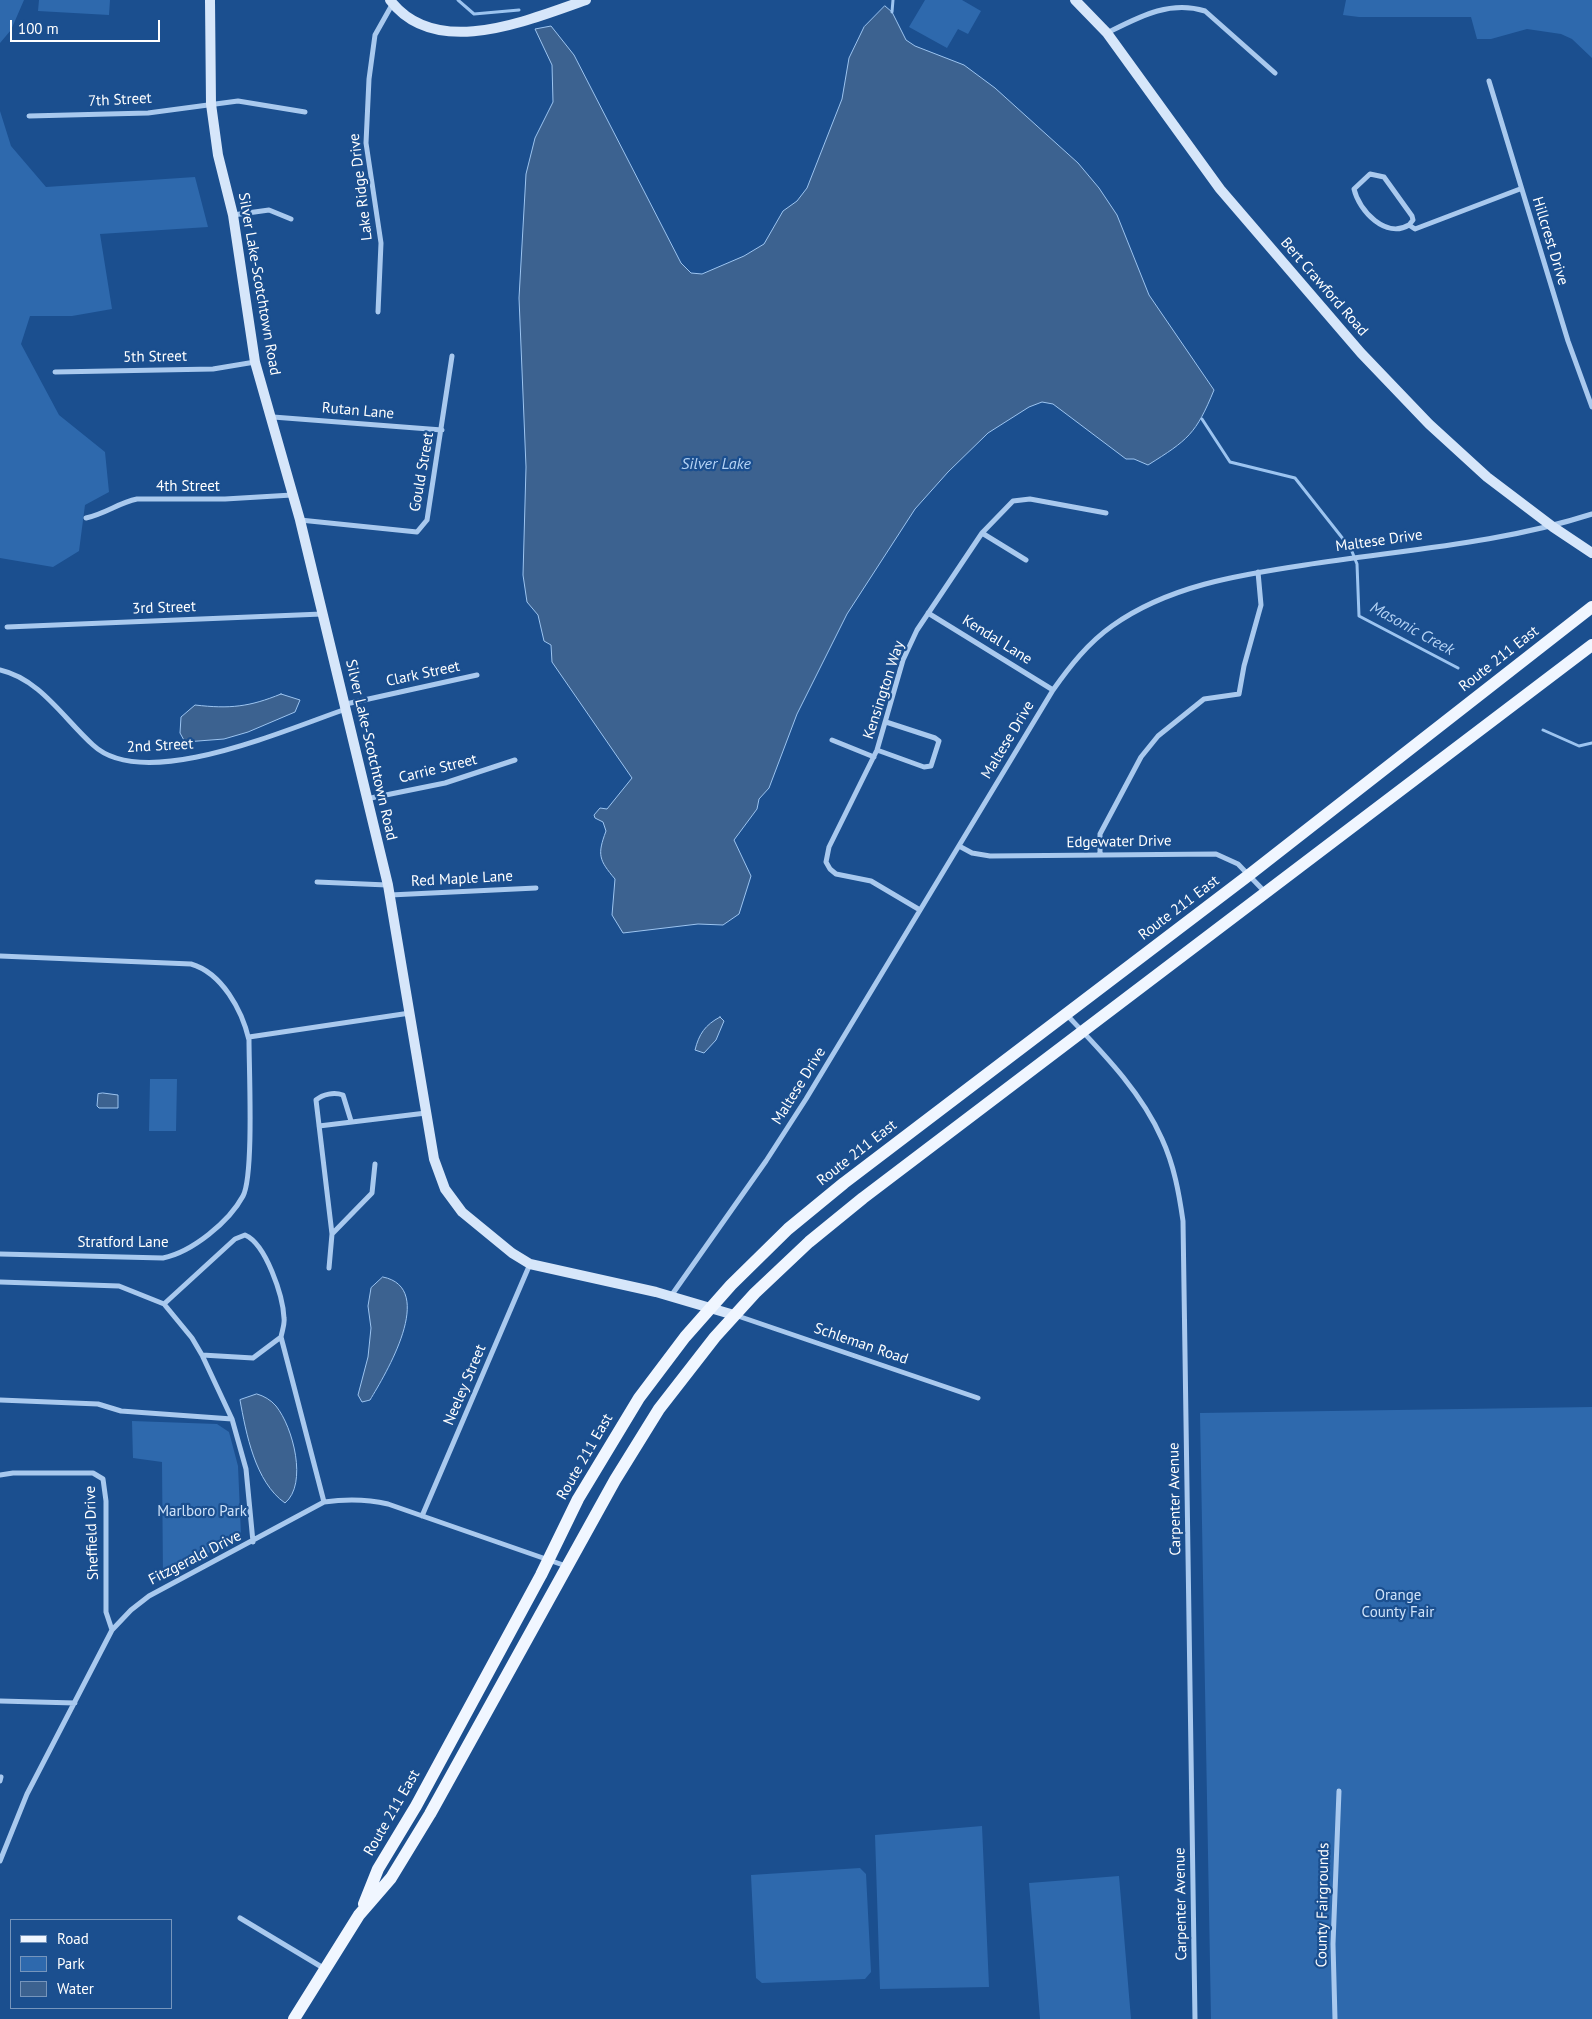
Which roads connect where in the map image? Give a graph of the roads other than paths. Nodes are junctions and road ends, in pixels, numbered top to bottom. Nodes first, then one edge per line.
1 (210, 0) edge
2 (586, 0) edge
3 (1075, 0) edge
4 (392, 2) edge
5 (1107, 33) junction
6 (1275, 73) dead end
7 (1489, 81) dead end
8 (212, 104) junction
9 (306, 112) dead end
10 (29, 116) dead end
11 (1520, 189) junction
12 (233, 215) junction
13 (291, 219) dead end
14 (1409, 225) junction
15 (378, 312) dead end
16 (452, 356) dead end
17 (255, 362) junction
18 (55, 372) dead end
19 (1592, 407) edge
20 (273, 417) junction
21 (442, 430) junction
22 (293, 495) junction
23 (1106, 513) dead end
24 (1592, 514) edge
25 (86, 518) dead end
26 (300, 520) junction
27 (1552, 527) junction
28 (982, 533) junction
29 (1592, 553) edge
30 (1026, 560) dead end
31 (1258, 572) junction
32 (1592, 607) edge
33 (928, 613) junction
34 (322, 614) junction
35 (7, 627) dead end
36 (1592, 645) edge
37 (0, 670) edge
38 (477, 675) dead end
39 (1053, 690) junction
40 (346, 706) junction
41 (886, 722) junction
42 (832, 740) dead end
43 (878, 750) junction
44 (874, 756) junction
45 (515, 760) dead end
46 (366, 799) junction
47 (959, 846) junction
48 (1100, 854) junction
49 (1249, 875) junction
50 (317, 882) dead end
51 (536, 888) dead end
52 (389, 890) junction
53 (1266, 893) junction
54 (920, 910) junction
55 (0, 956) edge
56 (410, 1012) junction
57 (1066, 1014) junction
58 (1083, 1032) junction
59 (249, 1037) junction
60 (426, 1113) junction
61 (351, 1121) junction
62 (319, 1126) junction
63 (375, 1164) dead end
64 (332, 1234) junction
65 (0, 1254) edge
66 (530, 1264) junction
67 (329, 1268) dead end
68 (0, 1282) edge
69 (672, 1296) junction
70 (164, 1304) junction
71 (709, 1308) junction
72 (734, 1315) junction
73 (281, 1337) junction
74 (202, 1355) junction
75 (978, 1398) dead end
76 (0, 1400) edge
77 (232, 1419) junction
78 (0, 1475) edge
79 (324, 1502) junction
80 (422, 1516) junction
81 (253, 1542) junction
82 (548, 1560) junction
83 (568, 1566) junction
84 (112, 1630) junction
85 (0, 1701) edge
86 (75, 1703) junction
87 (1339, 1791) dead end
88 (0, 1861) edge
89 (359, 1915) junction
90 (240, 1918) dead end
91 (325, 1969) junction
92 (294, 2019) edge
93 (1196, 2019) edge
94 (1335, 2019) edge

1 - 8 street, Silver Lake-Scotchtown Road
2 - 4 street
3 - 5 street, Bert Crawford Road
4 - 15 street, Lake Ridge Drive
5 - 6 street
5 - 27 street, Bert Crawford Road
7 - 11 street, Hillcrest Drive
8 - 9 street, 7th Street
8 - 10 street, 7th Street
8 - 12 street, Silver Lake-Scotchtown Road
11 - 14 street
11 - 19 street, Hillcrest Drive
12 - 13 street
12 - 17 street, Silver Lake-Scotchtown Road
14 - 14 street
16 - 21 street, Gould Street
17 - 18 street, 5th Street
17 - 20 street, Silver Lake-Scotchtown Road
20 - 21 street, Rutan Lane
20 - 22 street, Silver Lake-Scotchtown Road
21 - 26 street, Gould Street
22 - 25 street, 4th Street
22 - 26 street, Silver Lake-Scotchtown Road
23 - 28 street, Kensington Way
24 - 27 street, Maltese Drive
26 - 34 street, Silver Lake-Scotchtown Road
27 - 29 street, Bert Crawford Road
27 - 31 street, Maltese Drive
28 - 30 street
28 - 33 street, Kensington Way
31 - 39 street, Maltese Drive
31 - 48 street
32 - 49 main road, Route 211 East
33 - 39 street, Kendal Lane
33 - 41 street, Kensington Way
34 - 35 street, 3rd Street
34 - 40 street, Silver Lake-Scotchtown Road
36 - 53 main road, Route 211 East
37 - 40 street, 2nd Street
38 - 40 street, Clark Street
39 - 47 street, Maltese Drive
40 - 46 street, Silver Lake-Scotchtown Road
41 - 43 street, Kensington Way
41 - 43 street
42 - 44 street
43 - 44 street, Kensington Way
44 - 54 street, Kensington Way
45 - 46 street, Carrie Street
46 - 52 street, Silver Lake-Scotchtown Road
47 - 48 street, Edgewater Drive
47 - 54 street, Maltese Drive
48 - 49 street, Edgewater Drive
49 - 53 street, Edgewater Drive
49 - 57 main road, Route 211 East
50 - 52 street, Red Maple Lane
51 - 52 street, Red Maple Lane
52 - 56 street, Silver Lake-Scotchtown Road
53 - 58 main road, Route 211 East
54 - 69 street, Maltese Drive
55 - 59 street, Stratford Lane
56 - 59 street
56 - 60 street, Silver Lake-Scotchtown Road
57 - 58 street, Carpenter Avenue
57 - 71 main road, Route 211 East
58 - 72 main road, Route 211 East
58 - 93 street, Carpenter Avenue
59 - 65 street, Stratford Lane
60 - 61 street
60 - 66 street, Silver Lake-Scotchtown Road
61 - 62 street
61 - 62 street
62 - 64 street
63 - 64 street
64 - 67 street
66 - 69 street, Silver Lake-Scotchtown Road
66 - 80 street, Neeley Street
68 - 70 street
69 - 71 street, Silver Lake-Scotchtown Road
70 - 73 street
70 - 74 street
71 - 72 street, Silver Lake-Scotchtown Road
71 - 82 main road, Route 211 East
72 - 75 street, Schleman Road
72 - 83 main road, Route 211 East
73 - 74 street
73 - 79 street
74 - 77 street
76 - 77 street
77 - 81 street
78 - 84 street, Sheffield Drive
79 - 80 street, Fitzgerald Drive
79 - 81 street, Fitzgerald Drive
80 - 82 street, Fitzgerald Drive
81 - 84 street, Fitzgerald Drive
82 - 83 street, Fitzgerald Drive
82 - 89 main road, Route 211 East
83 - 89 main road, Route 211 East
84 - 86 street, Fitzgerald Drive
85 - 86 street
86 - 88 street, Fitzgerald Drive
87 - 94 street, County Fairgrounds
89 - 91 main road, Route 211 East
90 - 91 street
91 - 92 main road, Route 211 East

